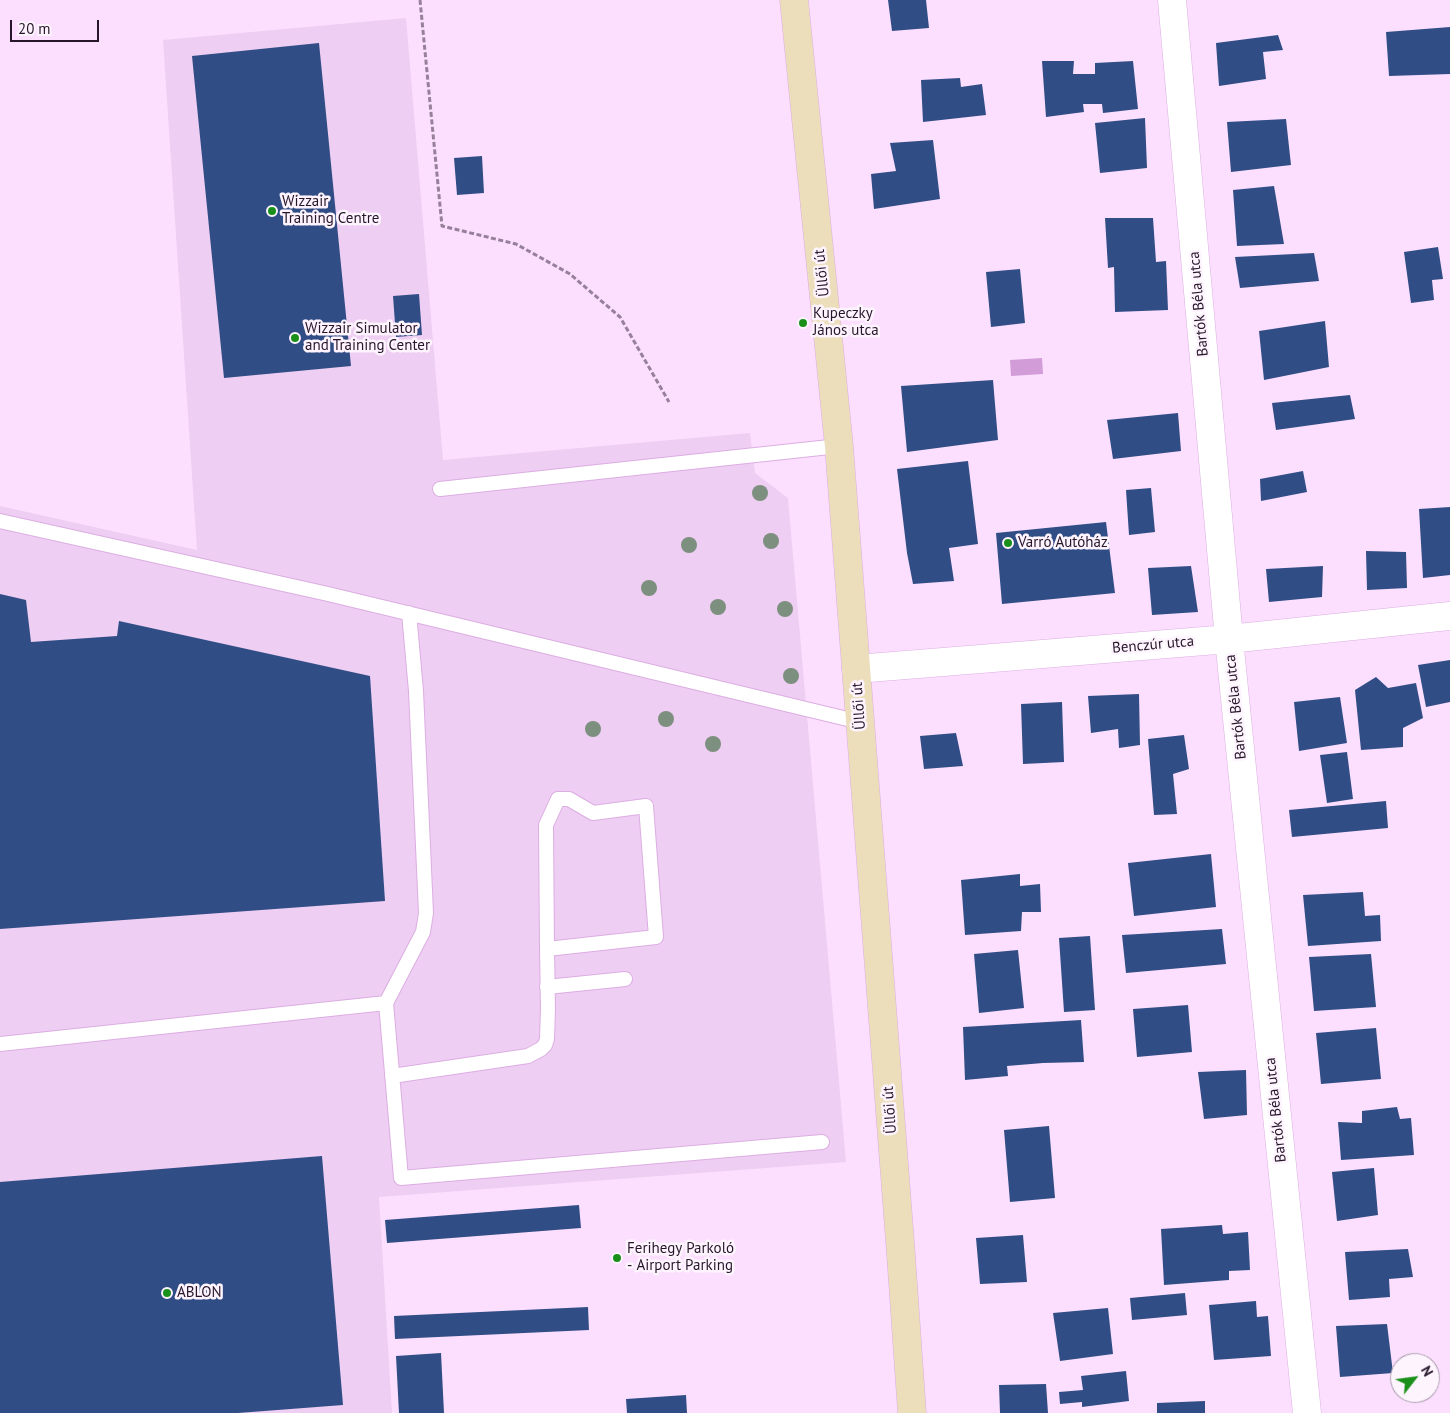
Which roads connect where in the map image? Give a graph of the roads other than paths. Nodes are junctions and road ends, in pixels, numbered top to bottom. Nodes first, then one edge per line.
1 (794, 0) edge
2 (1172, 0) edge
3 (839, 446) junction
4 (440, 488) dead end
5 (0, 521) edge
6 (408, 613) junction
7 (1450, 616) edge
8 (1229, 639) junction
9 (856, 669) junction
10 (860, 722) junction
11 (547, 948) junction
12 (625, 979) dead end
13 (548, 987) junction
14 (386, 1003) junction
15 (0, 1044) edge
16 (392, 1076) junction
17 (822, 1142) dead end
18 (912, 1413) edge
19 (1307, 1413) edge

1 - 3 main road, Üllői út
2 - 8 street, Bartók Béla utca
3 - 4 lane
3 - 9 main road, Üllői út
5 - 6 lane
6 - 10 lane
6 - 14 lane
7 - 8 street, Benczúr utca
8 - 9 street, Benczúr utca
8 - 19 street, Bartók Béla utca
9 - 10 main road, Üllői út
10 - 18 main road, Üllői út
11 - 11 lane
11 - 13 lane
12 - 13 lane
13 - 16 lane
14 - 15 lane
14 - 16 lane
16 - 17 lane

